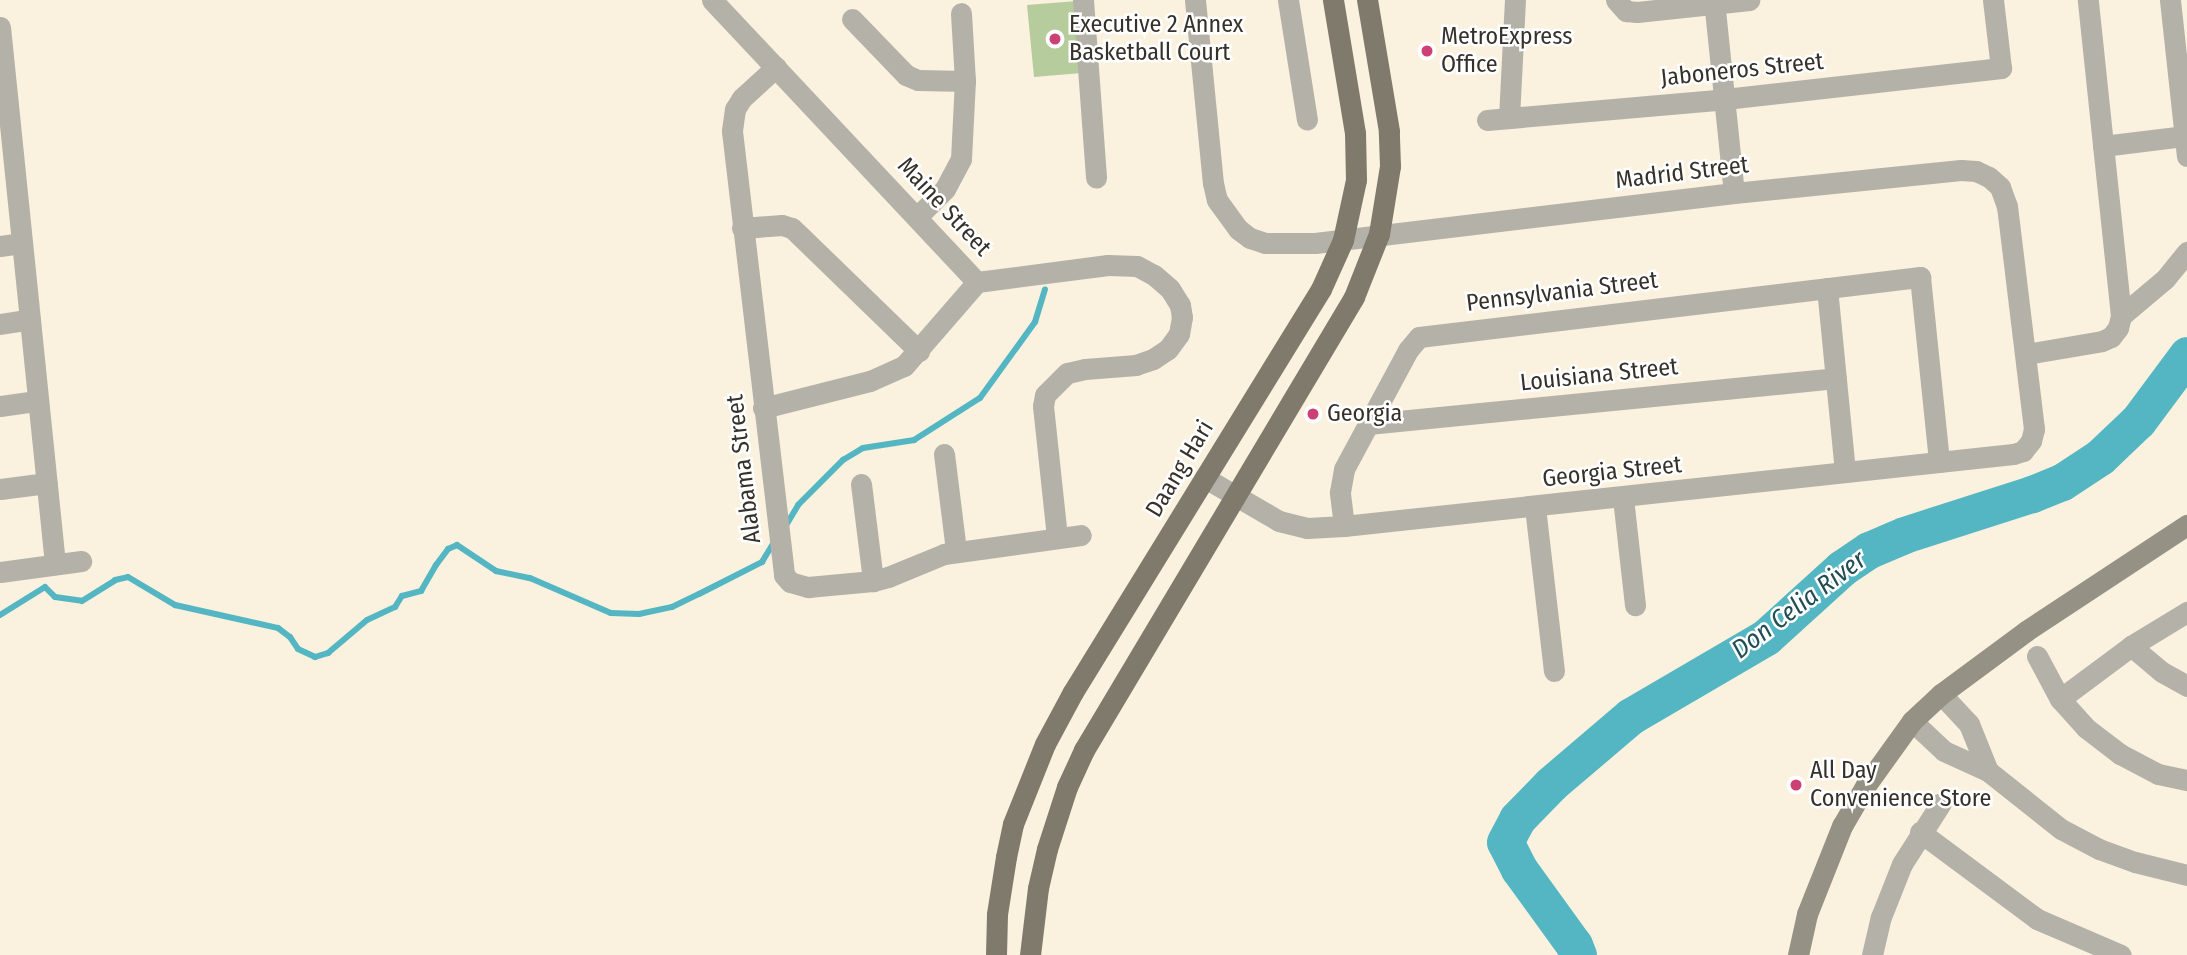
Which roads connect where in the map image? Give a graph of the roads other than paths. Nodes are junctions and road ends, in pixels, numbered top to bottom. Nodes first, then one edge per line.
1 (712, 0) edge
2 (1083, 0) edge
3 (1195, 0) edge
4 (1288, 0) edge
5 (1333, 0) edge
6 (1367, 0) edge
7 (1515, 0) edge
8 (1616, 0) edge
9 (1749, 0) edge
10 (1993, 0) edge
11 (2088, 0) edge
12 (2170, 0) edge
13 (1714, 2) edge
14 (961, 13) dead end
15 (852, 19) dead end
16 (0, 27) edge
17 (776, 67) junction
18 (965, 81) junction
19 (1725, 99) junction
20 (1509, 118) junction
21 (1307, 120) dead end
22 (1487, 120) dead end
23 (2103, 146) junction
24 (2186, 146) edge
25 (6, 162) edge
26 (1096, 178) dead end
27 (1734, 193) junction
28 (918, 216) junction
29 (742, 228) junction
30 (1379, 234) junction
31 (1343, 240) junction
32 (22, 243) junction
33 (0, 246) edge
34 (2187, 253) edge
35 (977, 282) junction
36 (1827, 288) junction
37 (2121, 316) junction
38 (30, 319) junction
39 (0, 324) edge
40 (919, 351) junction
41 (2026, 354) junction
42 (1836, 378) junction
43 (37, 401) junction
44 (0, 406) edge
45 (763, 408) junction
46 (1368, 424) junction
47 (944, 454) dead end
48 (1939, 462) junction
49 (1846, 472) junction
50 (1205, 478) junction
51 (47, 483) junction
52 (861, 484) dead end
53 (0, 489) edge
54 (1237, 497) junction
55 (1623, 498) junction
56 (1535, 507) junction
57 (2187, 525) edge
58 (1344, 526) junction
59 (1081, 535) dead end
60 (1057, 537) junction
61 (956, 551) junction
62 (81, 561) dead end
63 (55, 564) junction
64 (0, 572) edge
65 (873, 581) junction
66 (1635, 605) dead end
67 (2187, 612) edge
68 (2131, 646) junction
69 (2037, 656) dead end
70 (1554, 671) dead end
71 (2187, 686) edge
72 (1941, 694) junction
73 (2060, 699) junction
74 (1912, 721) junction
75 (1988, 771) junction
76 (2187, 780) edge
77 (1941, 803) dead end
78 (1920, 832) junction
79 (2187, 874) edge
80 (996, 955) edge
81 (1030, 955) edge
82 (1798, 955) edge
83 (1872, 955) edge
84 (2121, 955) edge

1 - 17 street, Maine Street
2 - 26 street
3 - 31 street, Madrid Street
4 - 21 street
5 - 31 main road, Daang Hari
6 - 30 main road
7 - 20 street
8 - 13 street
9 - 13 street
10 - 19 street, Jaboneros Street
11 - 23 street
12 - 24 street
13 - 19 street
14 - 18 street
15 - 18 street
16 - 25 street
17 - 28 street, Maine Street
17 - 29 street, Alabama Street
18 - 28 street
19 - 20 street, Jaboneros Street
19 - 27 street
20 - 22 street, Jaboneros Street
23 - 24 street
23 - 37 street
25 - 32 street
27 - 30 street, Madrid Street
27 - 41 street, Madrid Street
28 - 35 street, Maine Street
29 - 40 street
29 - 45 street, Alabama Street
30 - 31 street, Madrid Street
30 - 54 main road
31 - 50 main road, Daang Hari
32 - 33 street
32 - 38 street
34 - 37 street
35 - 40 street
35 - 60 street, Maine Street
36 - 42 street
36 - 46 street, Pennsylvania Street
36 - 48 street, Pennsylvania Street
37 - 41 street
38 - 39 street
38 - 43 street
40 - 45 street
41 - 48 street, Georgia Street
42 - 46 street, Louisiana Street
42 - 49 street
43 - 44 street
43 - 51 street
45 - 65 street, Alabama Street
46 - 58 street, Pennsylvania Street
47 - 61 street
48 - 49 street, Georgia Street
49 - 55 street, Georgia Street
50 - 54 street, Georgia Street
50 - 80 main road, Daang Hari
51 - 53 street
51 - 63 street
52 - 65 street
54 - 58 street, Georgia Street
54 - 81 main road
55 - 56 street, Georgia Street
55 - 66 street
56 - 58 street, Georgia Street
56 - 70 street
57 - 72 street
59 - 60 street, Alabama Street
60 - 61 street, Alabama Street
61 - 65 street, Alabama Street
62 - 63 street
63 - 64 street
67 - 68 street
68 - 71 street
68 - 73 street
69 - 73 street
72 - 74 street
72 - 75 street
73 - 76 street
74 - 75 street
74 - 82 street
75 - 79 street
77 - 78 street
78 - 83 street
78 - 84 street

